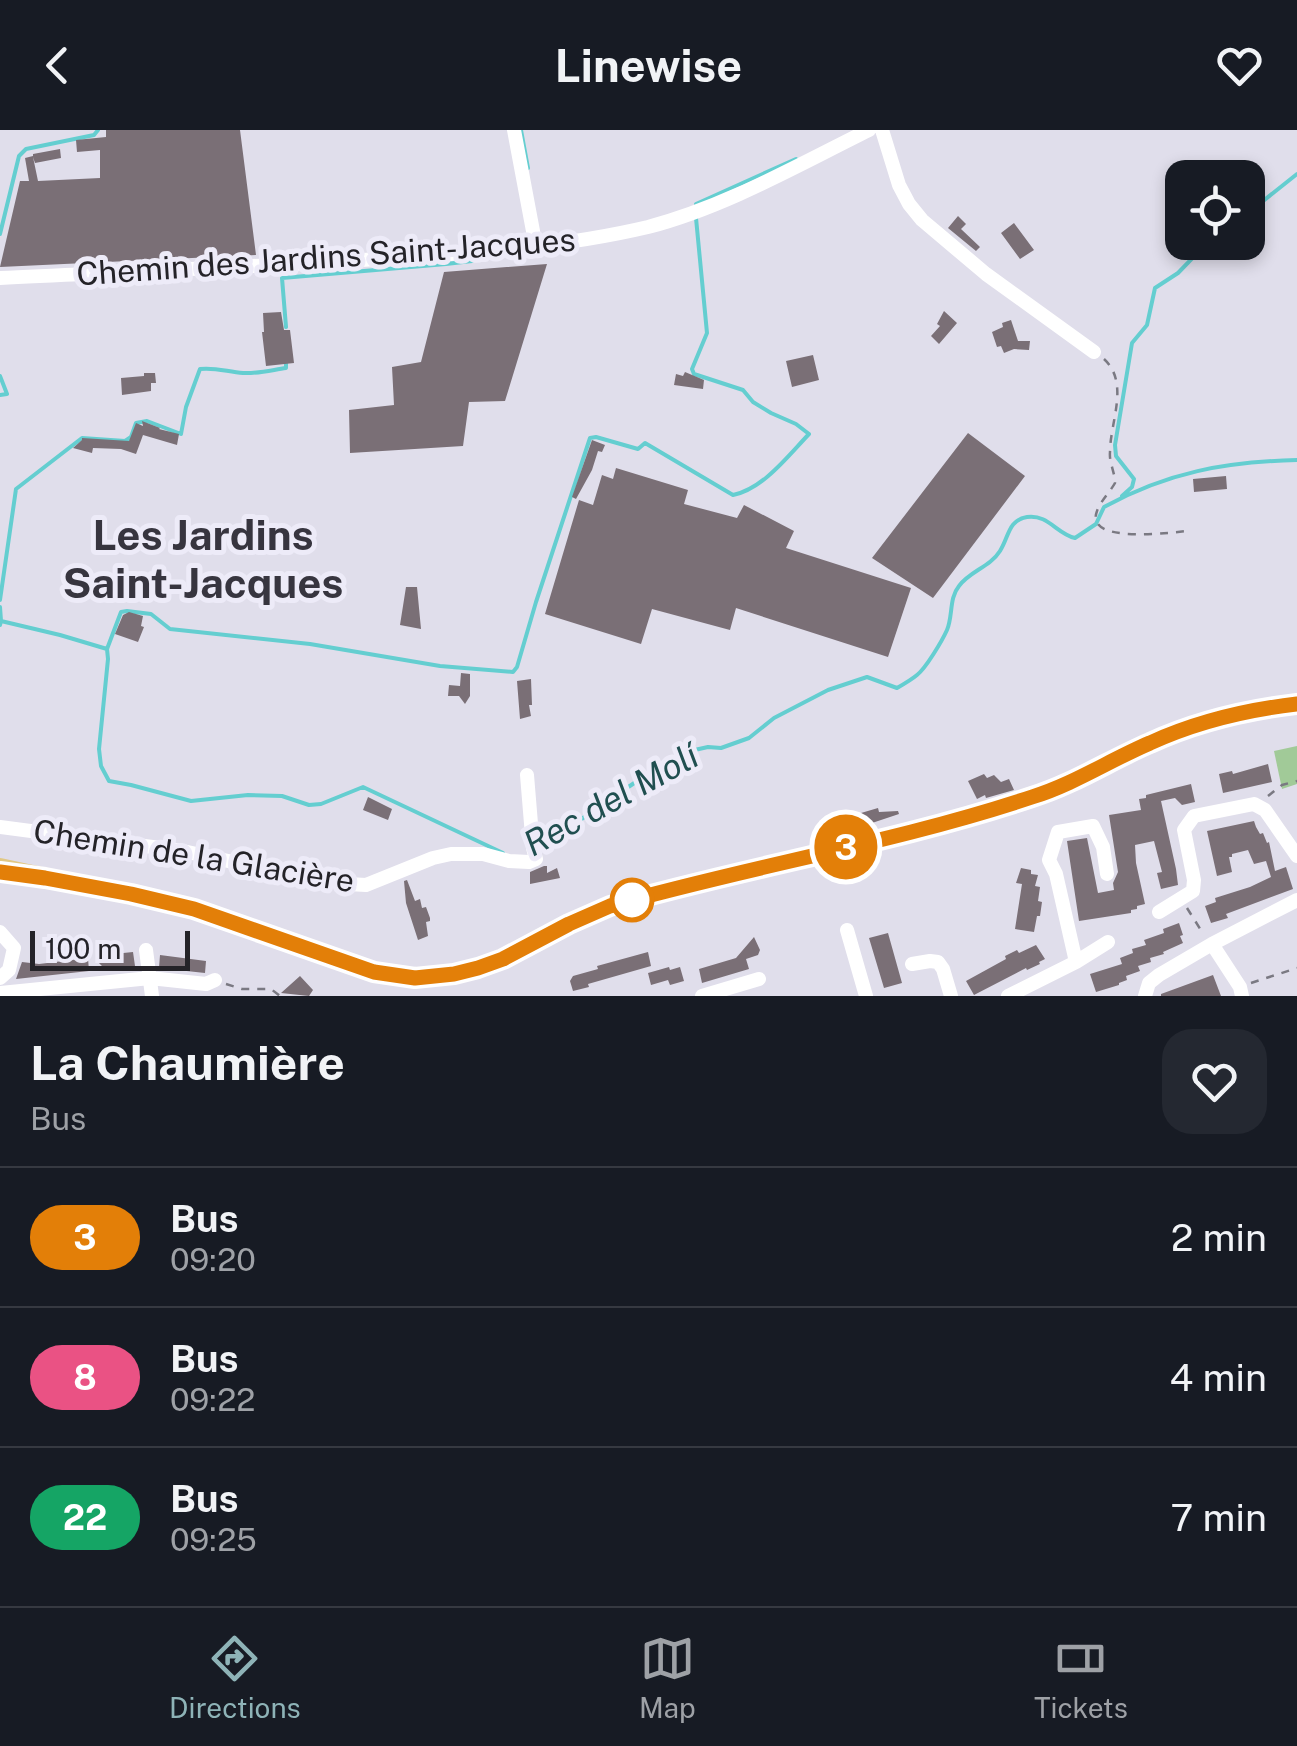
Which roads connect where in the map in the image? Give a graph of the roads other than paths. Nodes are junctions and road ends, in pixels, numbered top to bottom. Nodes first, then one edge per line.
1 (514, 130) edge
2 (869, 130) edge
3 (882, 130) edge
4 (535, 241) junction
5 (0, 278) edge
6 (1094, 352) road end
7 (1297, 704) edge
8 (527, 775) dead end
9 (0, 827) edge
10 (1297, 856) edge
11 (0, 870) edge
12 (1106, 874) dead end
13 (1297, 900) edge
14 (1159, 912) dead end
15 (847, 930) dead end
16 (0, 932) edge
17 (1108, 942) dead end
18 (1212, 944) junction
19 (146, 950) dead end
20 (1076, 962) junction
21 (912, 964) dead end
22 (0, 978) edge
23 (150, 978) junction
24 (759, 979) dead end
25 (215, 980) road end
26 (1241, 991) edge
27 (0, 993) edge
28 (152, 996) edge
29 (702, 996) edge
30 (866, 996) edge
31 (951, 996) edge
32 (1008, 996) edge
33 (1145, 996) edge

1 - 4 street
2 - 4 street, Chemin des Jardins Saint-Jacques
3 - 6 street
4 - 5 street, Chemin des Jardins Saint-Jacques
7 - 11 main road
8 - 9 street, Chemin de la Glacière
10 - 14 street
12 - 20 street
13 - 18 street
15 - 30 street
16 - 22 street
17 - 20 street
18 - 26 street
18 - 33 street
19 - 23 street
20 - 32 street
21 - 31 street
23 - 25 street
23 - 27 street
23 - 28 street
24 - 29 street

